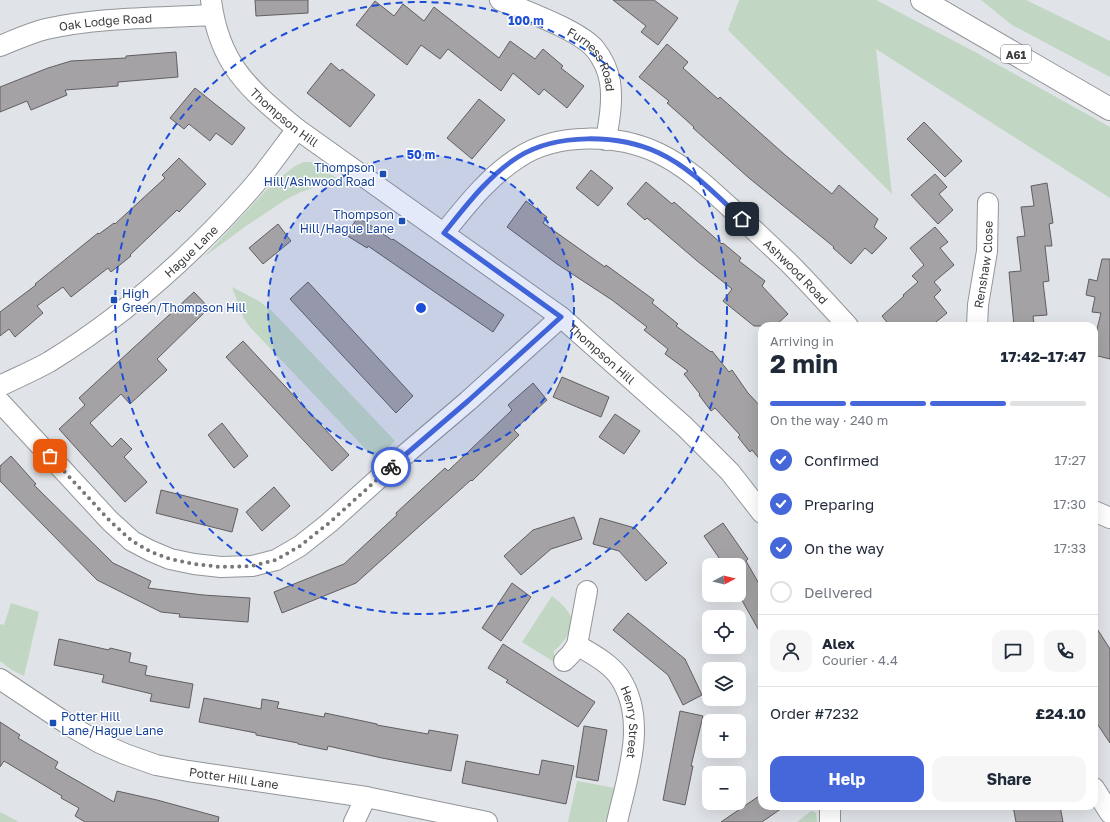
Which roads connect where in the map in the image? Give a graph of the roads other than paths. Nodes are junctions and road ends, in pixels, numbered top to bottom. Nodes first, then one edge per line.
1 (500, 0) edge
2 (922, 0) edge
3 (212, 8) edge
4 (0, 46) edge
5 (1110, 109) edge
6 (297, 129) junction
7 (606, 140) junction
8 (988, 202) dead end
9 (444, 233) junction
10 (561, 317) junction
11 (844, 322) edge
12 (977, 322) edge
13 (0, 386) edge
14 (0, 402) edge
15 (758, 508) edge
16 (1098, 513) edge
17 (1110, 518) edge
18 (587, 591) dead end
19 (577, 645) junction
20 (564, 661) dead end
21 (0, 679) edge
22 (1098, 794) edge
23 (366, 797) junction
24 (830, 810) edge
25 (1110, 813) edge
26 (354, 822) edge
27 (487, 822) edge
28 (617, 822) edge
29 (830, 822) edge

1 - 7 street, Furness Road
2 - 5 highway, A61
3 - 4 street, Oak Lodge Road
3 - 6 street, Thompson Hill
6 - 9 street, Thompson Hill
6 - 13 street, Hague Lane
7 - 9 street, Ashwood Road
7 - 11 street, Ashwood Road
8 - 12 street, Renshaw Close
9 - 10 street, Thompson Hill
10 - 14 street
10 - 15 street, Thompson Hill
16 - 17 street
18 - 19 street
19 - 20 street
19 - 28 street, Henry Street
21 - 23 street, Potter Hill Lane
22 - 25 street
23 - 26 street
23 - 27 street, Potter Hill Lane
24 - 29 street

